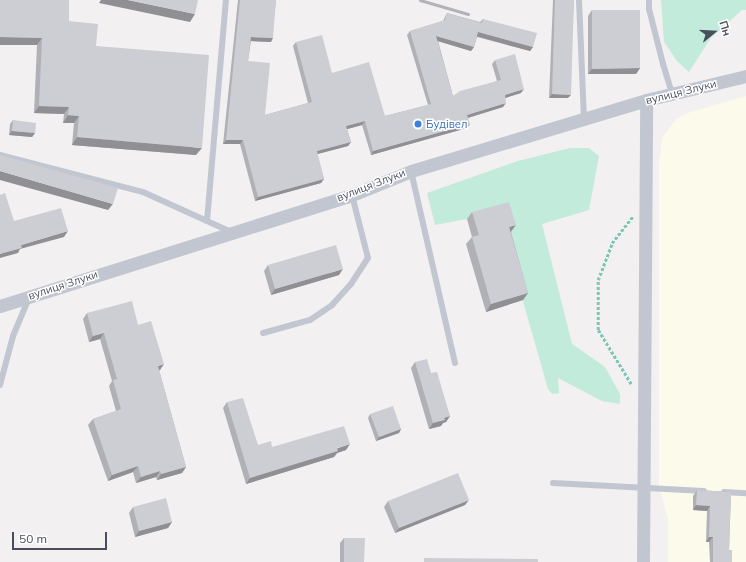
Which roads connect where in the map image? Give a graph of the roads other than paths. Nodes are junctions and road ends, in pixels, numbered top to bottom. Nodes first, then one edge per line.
1 (226, 0) edge
2 (579, 0) edge
3 (649, 0) edge
4 (746, 76) edge
5 (672, 93) junction
6 (646, 100) junction
7 (584, 119) junction
8 (0, 155) edge
9 (411, 171) junction
10 (352, 195) junction
11 (206, 221) junction
12 (231, 232) junction
13 (30, 296) junction
14 (0, 306) edge
15 (263, 333) dead end
16 (455, 363) dead end
17 (0, 385) edge
18 (553, 483) dead end
19 (643, 489) junction
20 (746, 493) edge
21 (643, 562) edge

1 - 11 lane
2 - 7 lane
3 - 5 lane
4 - 5 street, вулиця Злуки
5 - 6 street, вулиця Злуки
6 - 7 street, вулиця Злуки
6 - 19 street
7 - 9 street, вулиця Злуки
8 - 11 lane
9 - 10 street, вулиця Злуки
9 - 16 lane
10 - 12 street, вулиця Злуки
10 - 15 lane
11 - 12 lane
12 - 13 street, вулиця Злуки
13 - 14 street, вулиця Злуки
13 - 17 lane
18 - 19 lane
19 - 20 lane
19 - 21 street

